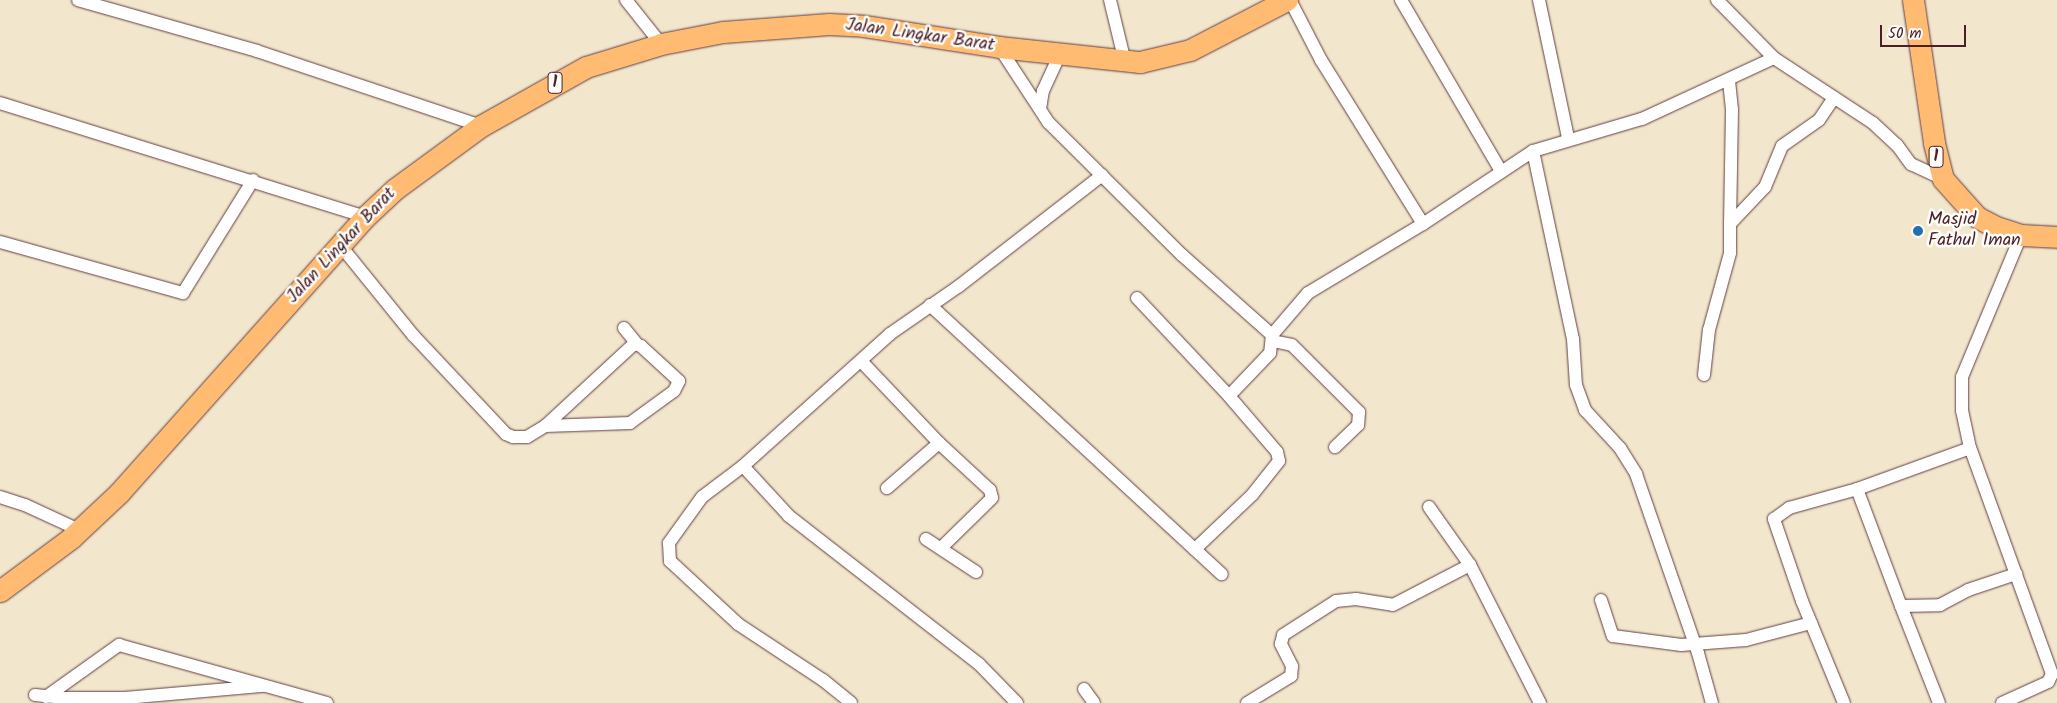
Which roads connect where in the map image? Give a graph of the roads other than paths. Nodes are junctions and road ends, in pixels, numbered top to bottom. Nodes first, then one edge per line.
1 (78, 0) edge
2 (626, 0) edge
3 (1110, 0) edge
4 (1288, 0) edge
5 (1400, 0) edge
6 (1538, 0) edge
7 (1718, 0) edge
8 (1913, 0) edge
9 (661, 44) junction
10 (999, 47) junction
11 (1060, 54) junction
12 (1774, 58) junction
13 (1125, 62) junction
14 (1729, 81) junction
15 (1834, 98) junction
16 (0, 102) edge
17 (1040, 109) junction
18 (481, 126) junction
19 (1568, 138) junction
20 (1533, 151) junction
21 (1501, 171) junction
22 (1102, 175) junction
23 (1943, 179) junction
24 (252, 180) junction
25 (365, 217) junction
26 (1423, 224) junction
27 (1730, 224) junction
28 (2021, 235) junction
29 (2057, 237) edge
30 (0, 242) edge
31 (340, 245) junction
32 (1137, 298) dead end
33 (930, 305) junction
34 (624, 328) dead end
35 (1272, 338) junction
36 (637, 344) junction
37 (861, 360) junction
38 (1704, 375) dead end
39 (1230, 396) junction
40 (545, 426) junction
41 (939, 443) junction
42 (1335, 447) dead end
43 (1970, 448) junction
44 (743, 466) junction
45 (887, 488) dead end
46 (1857, 489) junction
47 (0, 497) edge
48 (1429, 508) dead end
49 (79, 530) junction
50 (926, 538) dead end
51 (941, 548) junction
52 (1195, 549) junction
53 (1470, 565) junction
54 (976, 572) dead end
55 (1222, 574) dead end
56 (2016, 574) junction
57 (0, 591) edge
58 (1601, 600) dead end
59 (1901, 606) junction
60 (1810, 623) junction
61 (1694, 644) junction
62 (266, 686) junction
63 (1084, 689) dead end
64 (1263, 699) edge
65 (326, 703) edge
66 (851, 703) edge
67 (1017, 703) edge
68 (1094, 703) edge
69 (1247, 703) edge
70 (1540, 703) edge
71 (1712, 703) edge
72 (1844, 703) edge
73 (1939, 703) edge
74 (2002, 703) edge

1 - 18 street
2 - 9 street
3 - 13 street
4 - 13 highway, Jalan Lingkar Barat / 1
4 - 26 street
5 - 21 street
6 - 19 street
7 - 12 street
8 - 23 highway, 1
9 - 10 highway, Jalan Lingkar Barat / 1
9 - 18 highway, Jalan Lingkar Barat / 1
10 - 11 highway, Jalan Lingkar Barat / 1
10 - 17 street
11 - 13 highway, Jalan Lingkar Barat / 1
11 - 17 street
12 - 14 street
12 - 15 street
14 - 19 street
14 - 27 street
15 - 23 street
15 - 27 street
16 - 24 street
17 - 22 street
18 - 25 highway, Jalan Lingkar Barat / 1
19 - 20 street
20 - 21 street
20 - 61 street
21 - 26 street
22 - 33 street
22 - 35 street
23 - 28 highway, 1
24 - 25 street
24 - 30 street
25 - 31 highway, Jalan Lingkar Barat / 1
26 - 35 street
27 - 38 street
28 - 29 highway, 1
28 - 43 street
31 - 40 street
31 - 49 highway, Jalan Lingkar Barat / 1
32 - 39 street
33 - 37 street
33 - 52 street
34 - 36 street
35 - 39 street
35 - 42 street
36 - 40 street
36 - 40 street
37 - 41 street
37 - 44 street
39 - 52 street
41 - 45 street
41 - 51 street
43 - 46 street
43 - 56 street
44 - 66 street
44 - 67 street
46 - 59 street
46 - 60 street
47 - 49 street
48 - 53 street
49 - 57 highway, Jalan Lingkar Barat / 1
50 - 51 street
51 - 54 street
52 - 55 street
53 - 64 street
53 - 70 street
56 - 59 street
56 - 74 street
58 - 61 street
59 - 73 street
60 - 61 street
60 - 72 street
61 - 71 street
62 - 62 street
62 - 65 street
63 - 68 street
64 - 69 street

